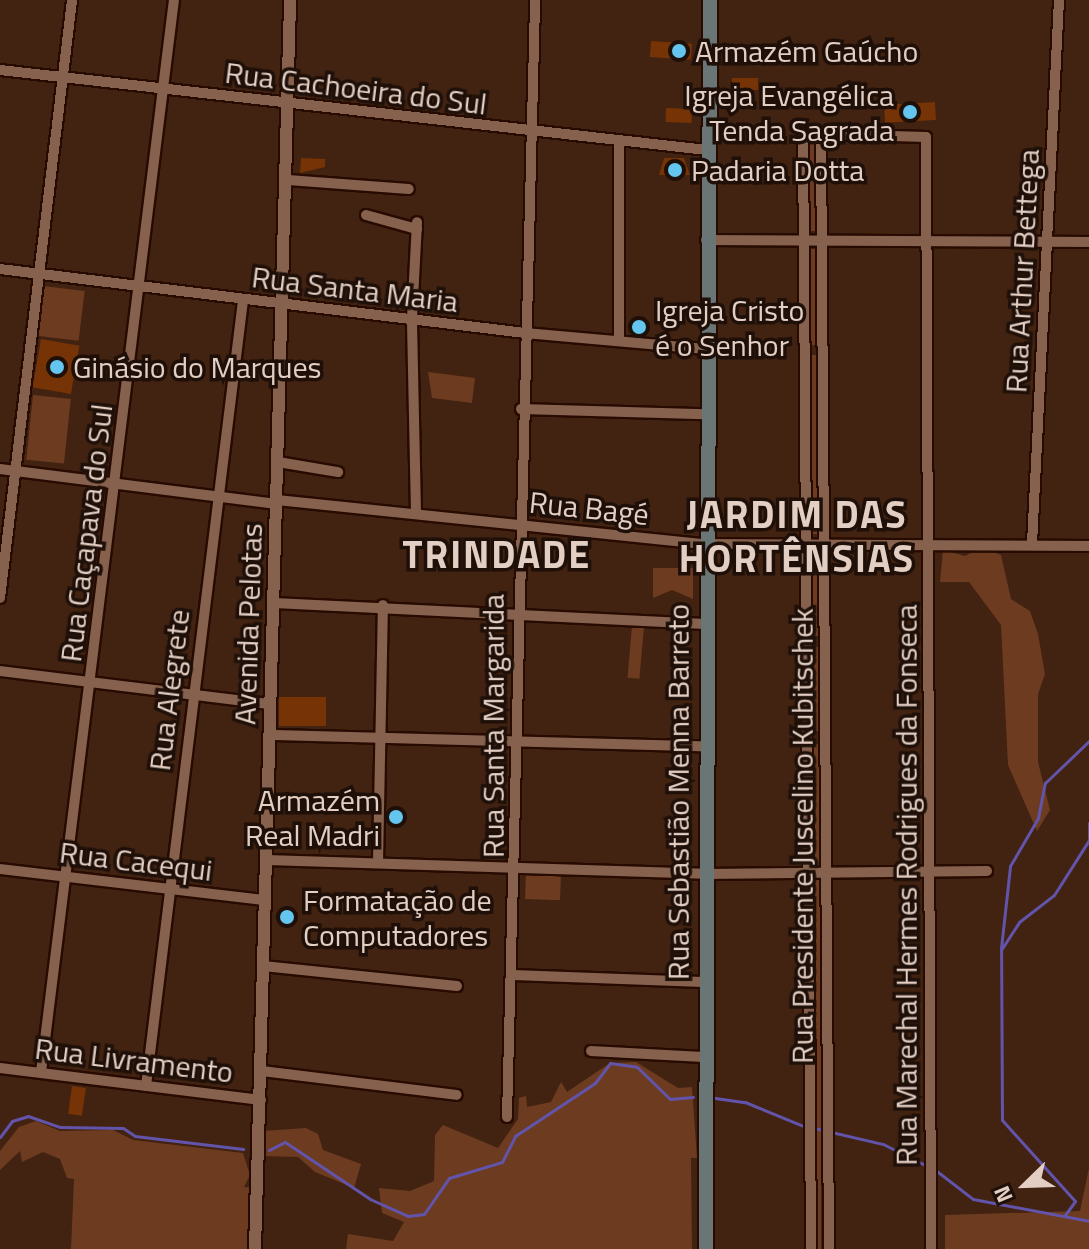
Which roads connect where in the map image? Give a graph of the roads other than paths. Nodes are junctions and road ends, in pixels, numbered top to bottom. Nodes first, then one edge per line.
1 (72, 0) edge
2 (174, 0) edge
3 (290, 0) edge
4 (535, 0) edge
5 (710, 0) edge
6 (1059, 0) edge
7 (0, 70) edge
8 (64, 77) junction
9 (165, 89) junction
10 (289, 104) junction
11 (531, 132) junction
12 (821, 134) junction
13 (619, 142) junction
14 (706, 150) junction
15 (288, 180) junction
16 (409, 189) dead end
17 (366, 215) dead end
18 (706, 240) junction
19 (928, 241) junction
20 (804, 242) junction
21 (822, 242) junction
22 (1047, 242) junction
23 (1089, 242) edge
24 (0, 269) edge
25 (41, 274) junction
26 (140, 287) junction
27 (243, 300) junction
28 (282, 304) junction
29 (412, 318) junction
30 (525, 333) junction
31 (619, 341) junction
32 (705, 349) junction
33 (823, 349) junction
34 (805, 350) junction
35 (521, 409) junction
36 (705, 414) junction
37 (278, 462) junction
38 (0, 469) edge
39 (15, 471) junction
40 (338, 472) dead end
41 (114, 483) junction
42 (218, 497) junction
43 (277, 502) junction
44 (416, 513) junction
45 (518, 524) junction
46 (929, 541) junction
47 (825, 543) junction
48 (704, 544) junction
49 (806, 544) junction
50 (1032, 544) junction
51 (1089, 546) edge
52 (0, 598) edge
53 (274, 603) junction
54 (383, 605) junction
55 (518, 612) junction
56 (705, 624) junction
57 (806, 642) junction
58 (826, 642) junction
59 (0, 671) edge
60 (93, 681) junction
61 (191, 694) junction
62 (270, 704) junction
63 (270, 735) junction
64 (379, 735) junction
65 (807, 737) junction
66 (826, 737) junction
67 (517, 738) junction
68 (704, 746) junction
69 (267, 860) junction
70 (378, 862) junction
71 (516, 865) junction
72 (0, 869) edge
73 (929, 871) junction
74 (987, 871) dead end
75 (704, 874) junction
76 (807, 874) junction
77 (827, 874) junction
78 (68, 877) junction
79 (168, 890) junction
80 (265, 900) junction
81 (263, 966) junction
82 (513, 975) junction
83 (703, 982) junction
84 (457, 986) dead end
85 (591, 1051) dead end
86 (703, 1057) junction
87 (0, 1068) edge
88 (262, 1071) junction
89 (41, 1072) junction
90 (146, 1086) junction
91 (457, 1095) dead end
92 (261, 1100) junction
93 (507, 1117) dead end
94 (255, 1249) edge
95 (706, 1249) edge
96 (811, 1249) edge
97 (829, 1249) edge
98 (931, 1249) edge

1 - 8 street
2 - 9 street, Rua Caçapava do Sul
3 - 10 street, Avenida Pelotas
4 - 11 street, Rua Santa Margarida
5 - 14 main road, Rua Sebastião Menna Barreto
6 - 22 street, Rua Arthur Bettega
7 - 8 street, Rua Cachoeira do Sul
8 - 9 street, Rua Cachoeira do Sul
8 - 25 street
9 - 10 street, Rua Cachoeira do Sul
9 - 26 street, Rua Caçapava do Sul
10 - 11 street, Rua Cachoeira do Sul
10 - 15 street, Avenida Pelotas
11 - 13 street, Rua Cachoeira do Sul
11 - 30 street, Rua Santa Margarida
12 - 19 street, Rua Marechal Hermes Rodrigues da Fonseca
12 - 20 street, Rua Presidente Juscelino Kubitschek
12 - 21 street, Rua Presidente Juscelino Kubitschek
13 - 14 street, Rua Cachoeira do Sul
13 - 31 street
14 - 18 main road, Rua Sebastião Menna Barreto
15 - 16 street
15 - 28 street, Avenida Pelotas
17 - 29 street
18 - 20 street
18 - 32 main road, Rua Sebastião Menna Barreto
19 - 21 street
19 - 22 street
19 - 46 street, Rua Marechal Hermes Rodrigues da Fonseca
20 - 21 street
20 - 34 street, Rua Presidente Juscelino Kubitschek
21 - 33 street, Rua Presidente Juscelino Kubitschek
22 - 23 street
22 - 50 street, Rua Arthur Bettega
24 - 25 street, Rua Santa Maria
25 - 26 street, Rua Santa Maria
25 - 39 street
26 - 27 street, Rua Santa Maria
26 - 41 street, Rua Caçapava do Sul
27 - 28 street, Rua Santa Maria
27 - 42 street, Rua Alegrete
28 - 29 street, Rua Santa Maria
28 - 37 street, Avenida Pelotas
29 - 30 street, Rua Santa Maria
29 - 44 street
30 - 31 street, Rua Santa Maria
30 - 35 street, Rua Santa Margarida
31 - 32 street, Rua Santa Maria
32 - 36 main road, Rua Sebastião Menna Barreto
33 - 34 street
33 - 47 street, Rua Presidente Juscelino Kubitschek
34 - 49 street, Rua Presidente Juscelino Kubitschek
35 - 36 street
35 - 45 street, Rua Santa Margarida
36 - 48 main road, Rua Sebastião Menna Barreto
37 - 40 street
37 - 43 street, Avenida Pelotas
38 - 39 street, Rua Bagé
39 - 41 street, Rua Bagé
39 - 52 street
41 - 42 street, Rua Bagé
41 - 60 street, Rua Caçapava do Sul
42 - 43 street, Rua Bagé
42 - 61 street, Rua Alegrete
43 - 44 street, Rua Bagé
43 - 53 street, Avenida Pelotas
44 - 45 street, Rua Bagé
45 - 48 street, Rua Bagé
45 - 55 street, Rua Santa Margarida
46 - 47 street, Rua Bagé
46 - 50 street, Rua Bagé
46 - 73 street, Rua Marechal Hermes Rodrigues da Fonseca
47 - 49 street, Rua Bagé
47 - 58 street, Rua Presidente Juscelino Kubitschek
48 - 49 street, Rua Bagé
48 - 56 main road, Rua Sebastião Menna Barreto
49 - 57 street, Rua Presidente Juscelino Kubitschek
50 - 51 street, Rua Bagé
53 - 54 street
53 - 62 street, Avenida Pelotas
54 - 55 street
54 - 64 street
55 - 56 street
55 - 67 street, Rua Santa Margarida
56 - 68 main road, Rua Sebastião Menna Barreto
57 - 58 street
57 - 65 street, Rua Presidente Juscelino Kubitschek
58 - 66 street, Rua Presidente Juscelino Kubitschek
59 - 60 street
60 - 61 street
60 - 78 street, Rua Caçapava do Sul
61 - 62 street
61 - 79 street, Rua Alegrete
62 - 63 street, Avenida Pelotas
63 - 64 street
63 - 69 street, Avenida Pelotas
64 - 67 street
64 - 70 street
65 - 66 street
65 - 76 street, Rua Presidente Juscelino Kubitschek
66 - 77 street, Rua Presidente Juscelino Kubitschek
67 - 68 street
67 - 71 street, Rua Santa Margarida
68 - 75 main road, Rua Sebastião Menna Barreto
69 - 70 street
69 - 80 street, Avenida Pelotas
70 - 71 street
71 - 75 street
71 - 82 street, Rua Santa Margarida
72 - 78 street, Rua Cacequi
73 - 74 street
73 - 77 street
73 - 98 street, Rua Marechal Hermes Rodrigues da Fonseca
75 - 76 street
75 - 83 main road, Rua Sebastião Menna Barreto
76 - 77 street
76 - 96 street, Rua Presidente Juscelino Kubitschek
77 - 97 street, Rua Presidente Juscelino Kubitschek
78 - 79 street, Rua Cacequi
78 - 89 street, Rua Caçapava do Sul
79 - 80 street, Rua Cacequi
79 - 90 street, Rua Alegrete
80 - 81 street, Avenida Pelotas
81 - 84 street
81 - 88 street, Avenida Pelotas
82 - 83 street
82 - 93 street, Rua Santa Margarida
83 - 86 main road, Rua Sebastião Menna Barreto
85 - 86 street
86 - 95 main road, Rua Sebastião Menna Barreto
87 - 89 street, Rua Livramento
88 - 91 street
88 - 92 street, Avenida Pelotas
89 - 90 street, Rua Livramento
90 - 92 street, Rua Livramento
92 - 94 street, Avenida Pelotas

